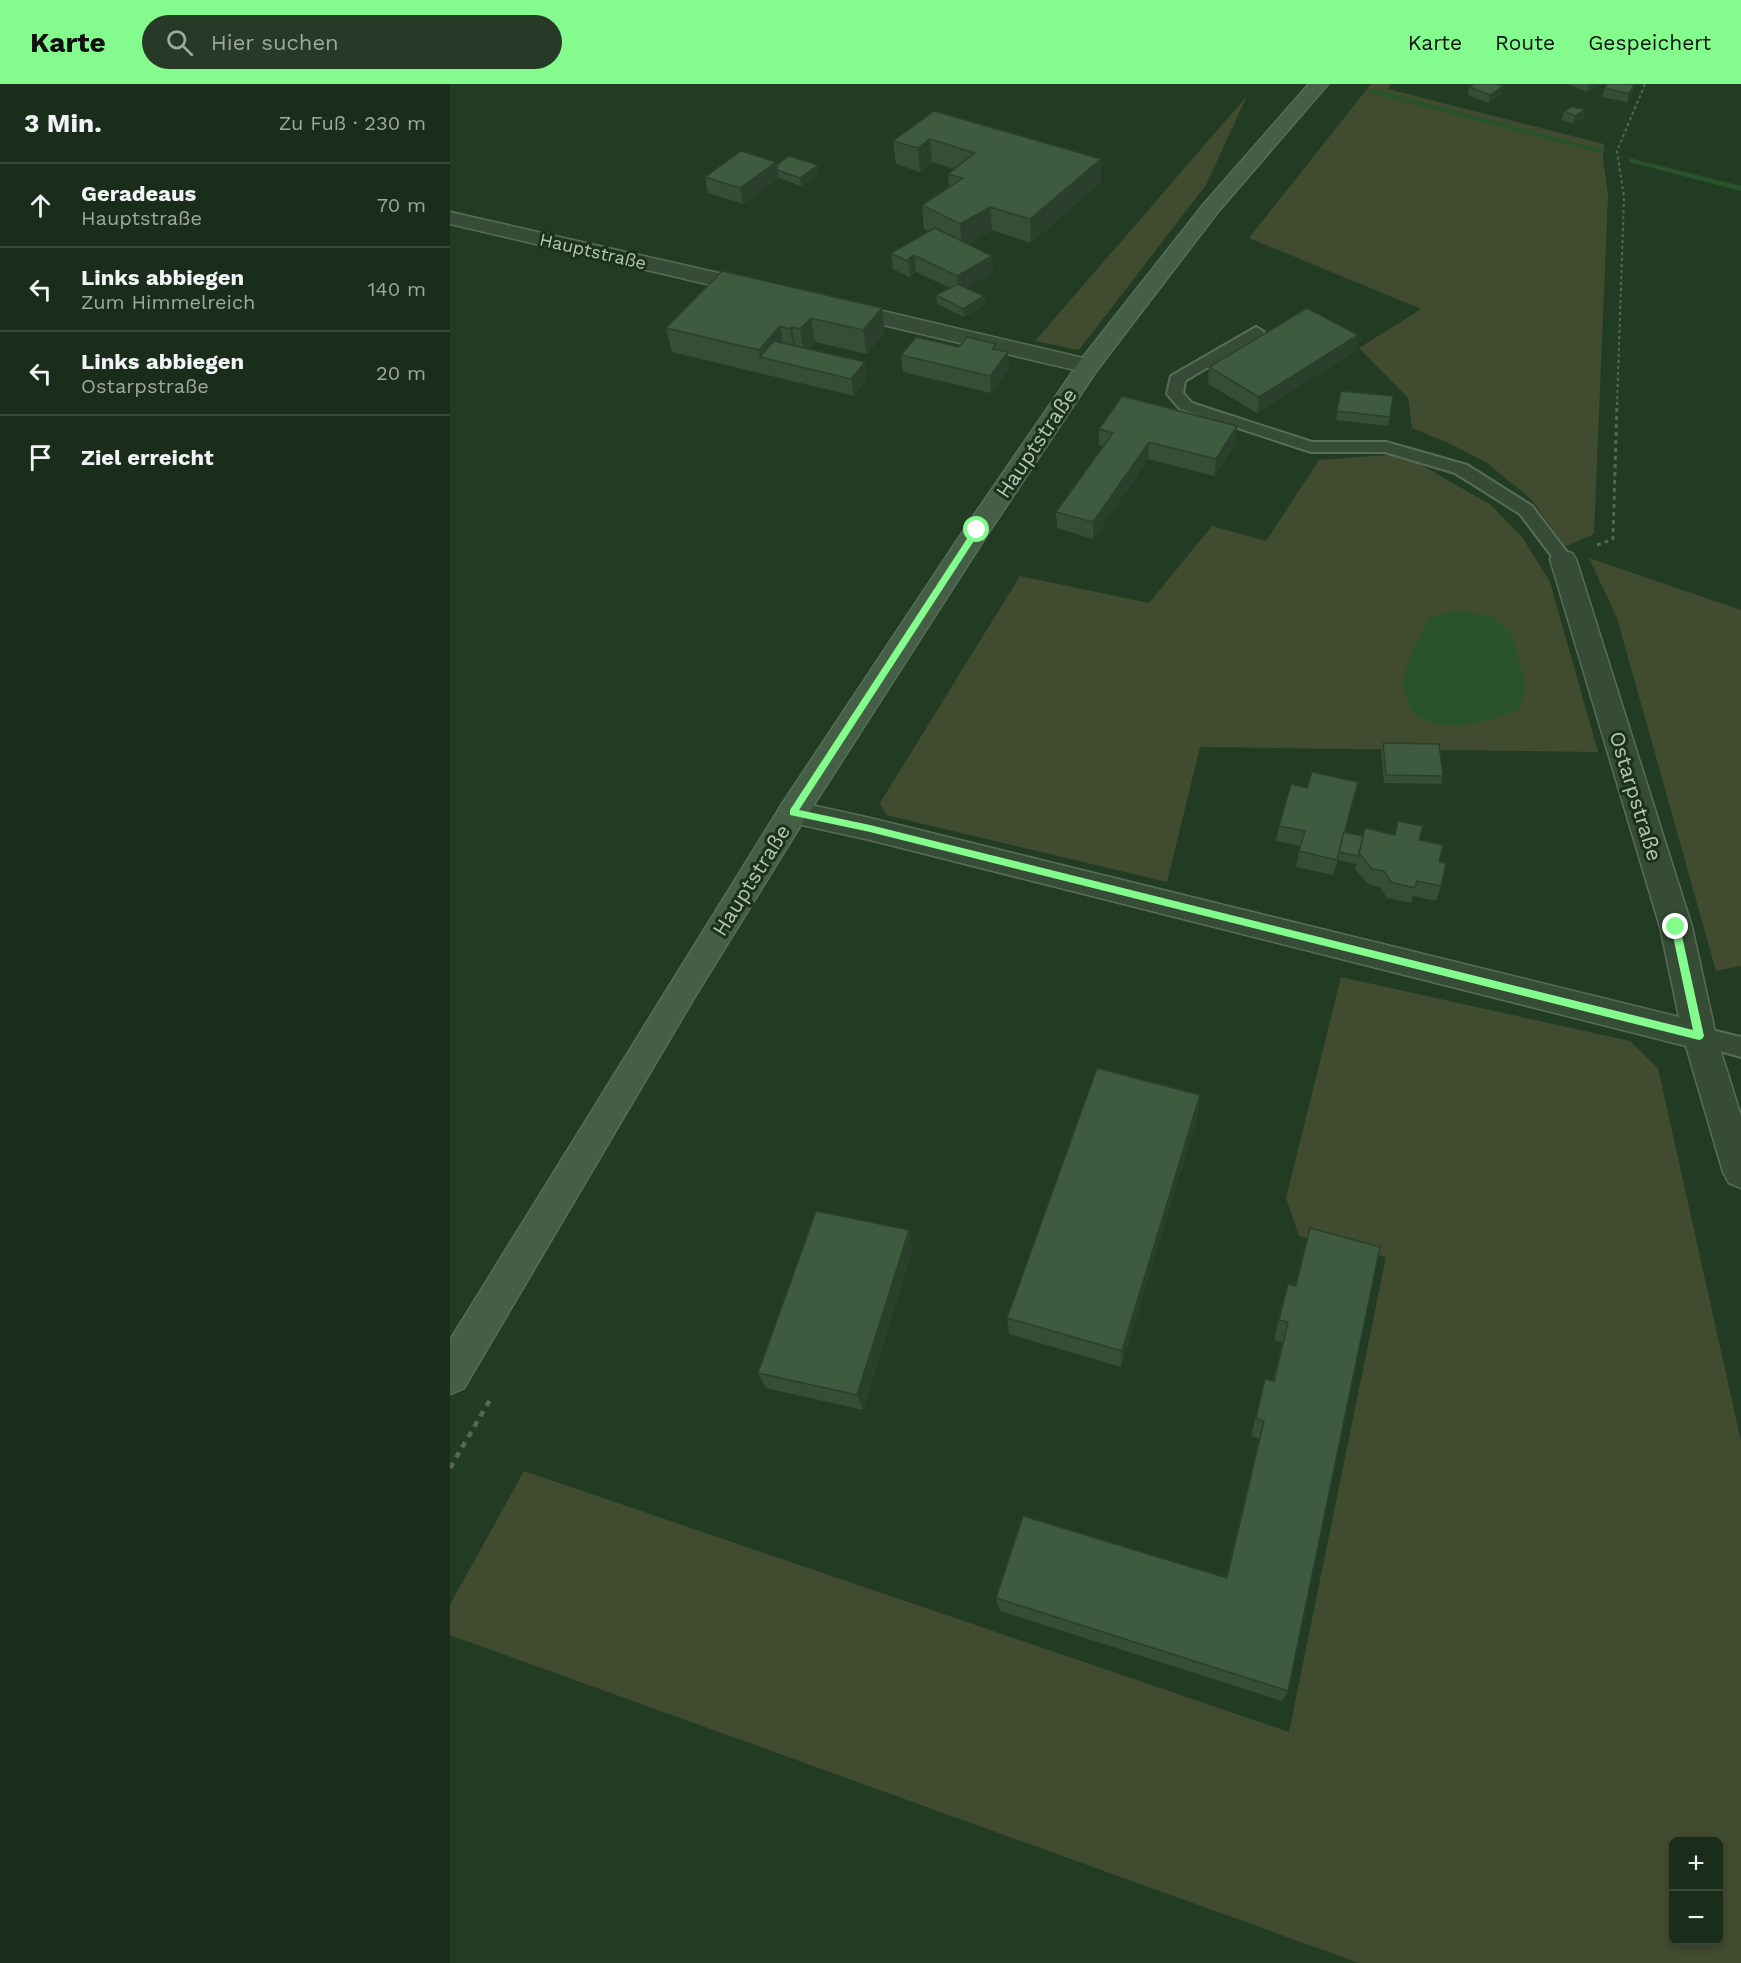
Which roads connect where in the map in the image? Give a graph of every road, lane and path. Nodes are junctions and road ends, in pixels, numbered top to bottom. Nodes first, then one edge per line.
1 (1319, 84) edge
2 (1645, 84) edge
3 (450, 218) edge
4 (774, 293) edge
5 (821, 303) edge
6 (1256, 332) dead end
7 (1088, 366) junction
8 (1563, 559) junction
9 (794, 812) junction
10 (1699, 1036) junction
11 (1741, 1047) edge
12 (1741, 1172) edge
13 (450, 1375) edge
14 (492, 1395) dead end
15 (450, 1467) edge

1 - 7 main road, Hauptstraße
2 - 8 path
3 - 4 street, Hauptstraße
5 - 7 street, Hauptstraße
6 - 8 lane
7 - 9 main road, Hauptstraße
8 - 10 street, Ostarpstraße
9 - 10 street
9 - 13 main road, Hauptstraße
10 - 11 lane
10 - 12 street, Ostarpstraße
14 - 15 path

